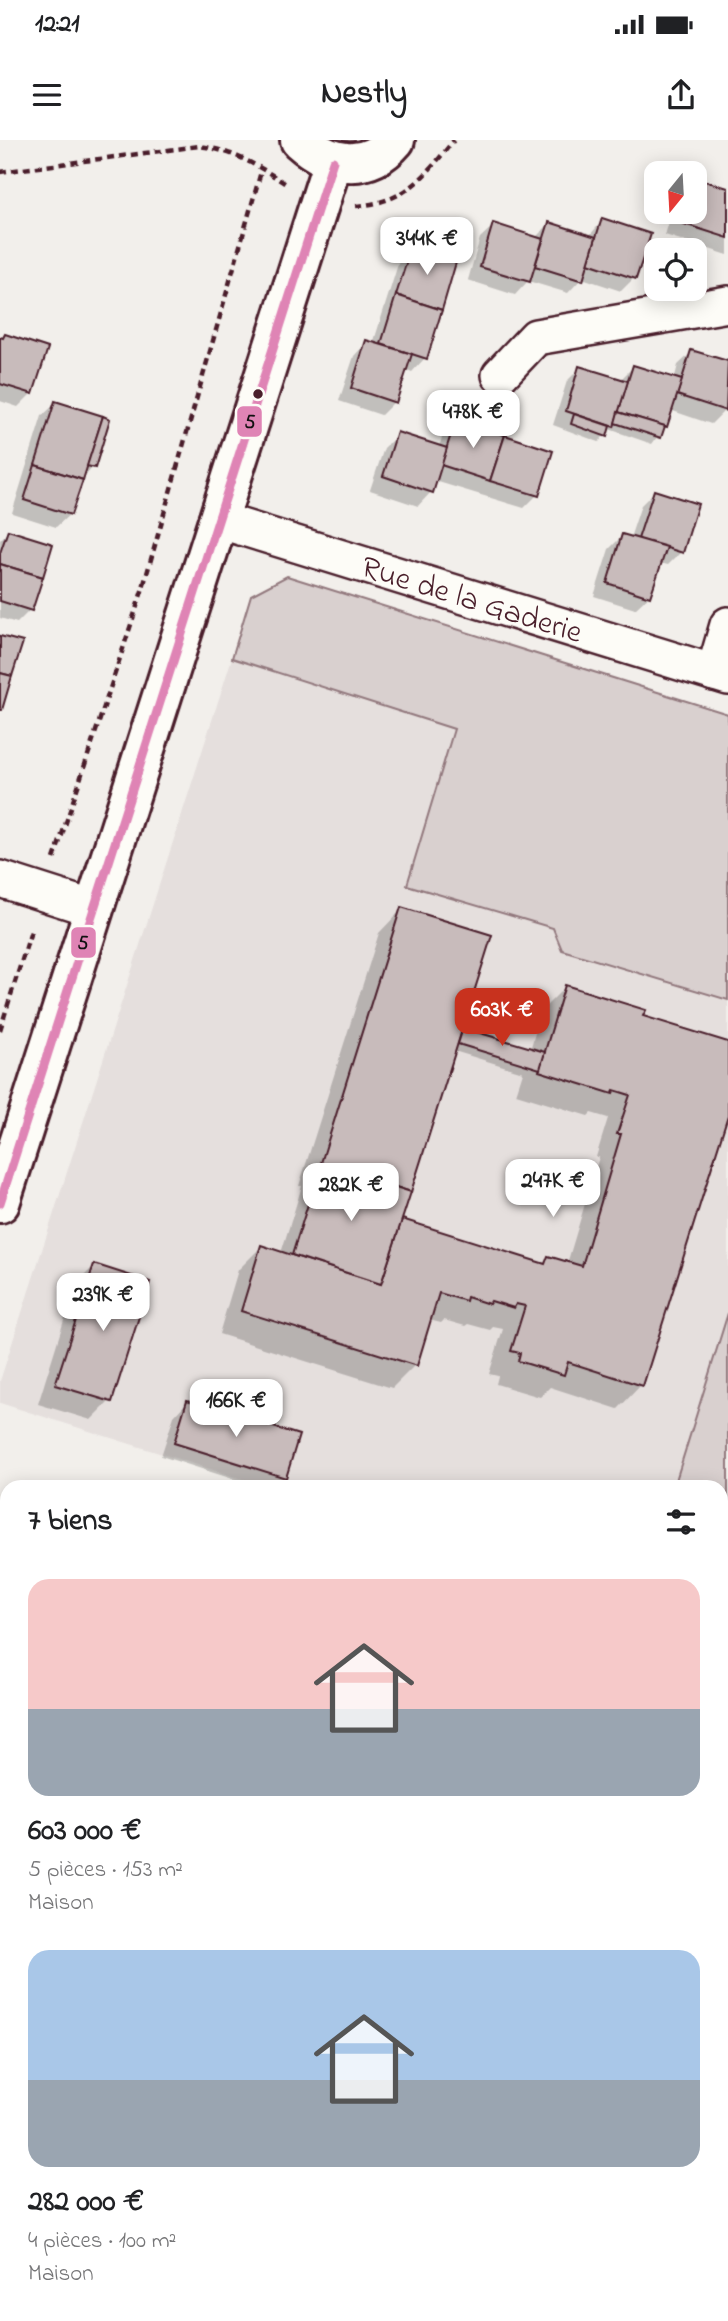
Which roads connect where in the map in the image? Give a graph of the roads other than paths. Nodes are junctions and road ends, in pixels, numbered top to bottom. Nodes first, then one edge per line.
1 (300, 140) edge
2 (395, 140) edge
3 (333, 161) junction
4 (728, 304) edge
5 (500, 375) dead end
6 (218, 520) junction
7 (728, 625) edge
8 (721, 675) edge
9 (0, 879) edge
10 (94, 909) junction
11 (0, 1203) edge

1 - 3 street
2 - 3 street
3 - 6 street
4 - 5 street
6 - 8 street, Rue de la Gaderie
6 - 10 street
7 - 8 street
9 - 10 street
10 - 11 street

